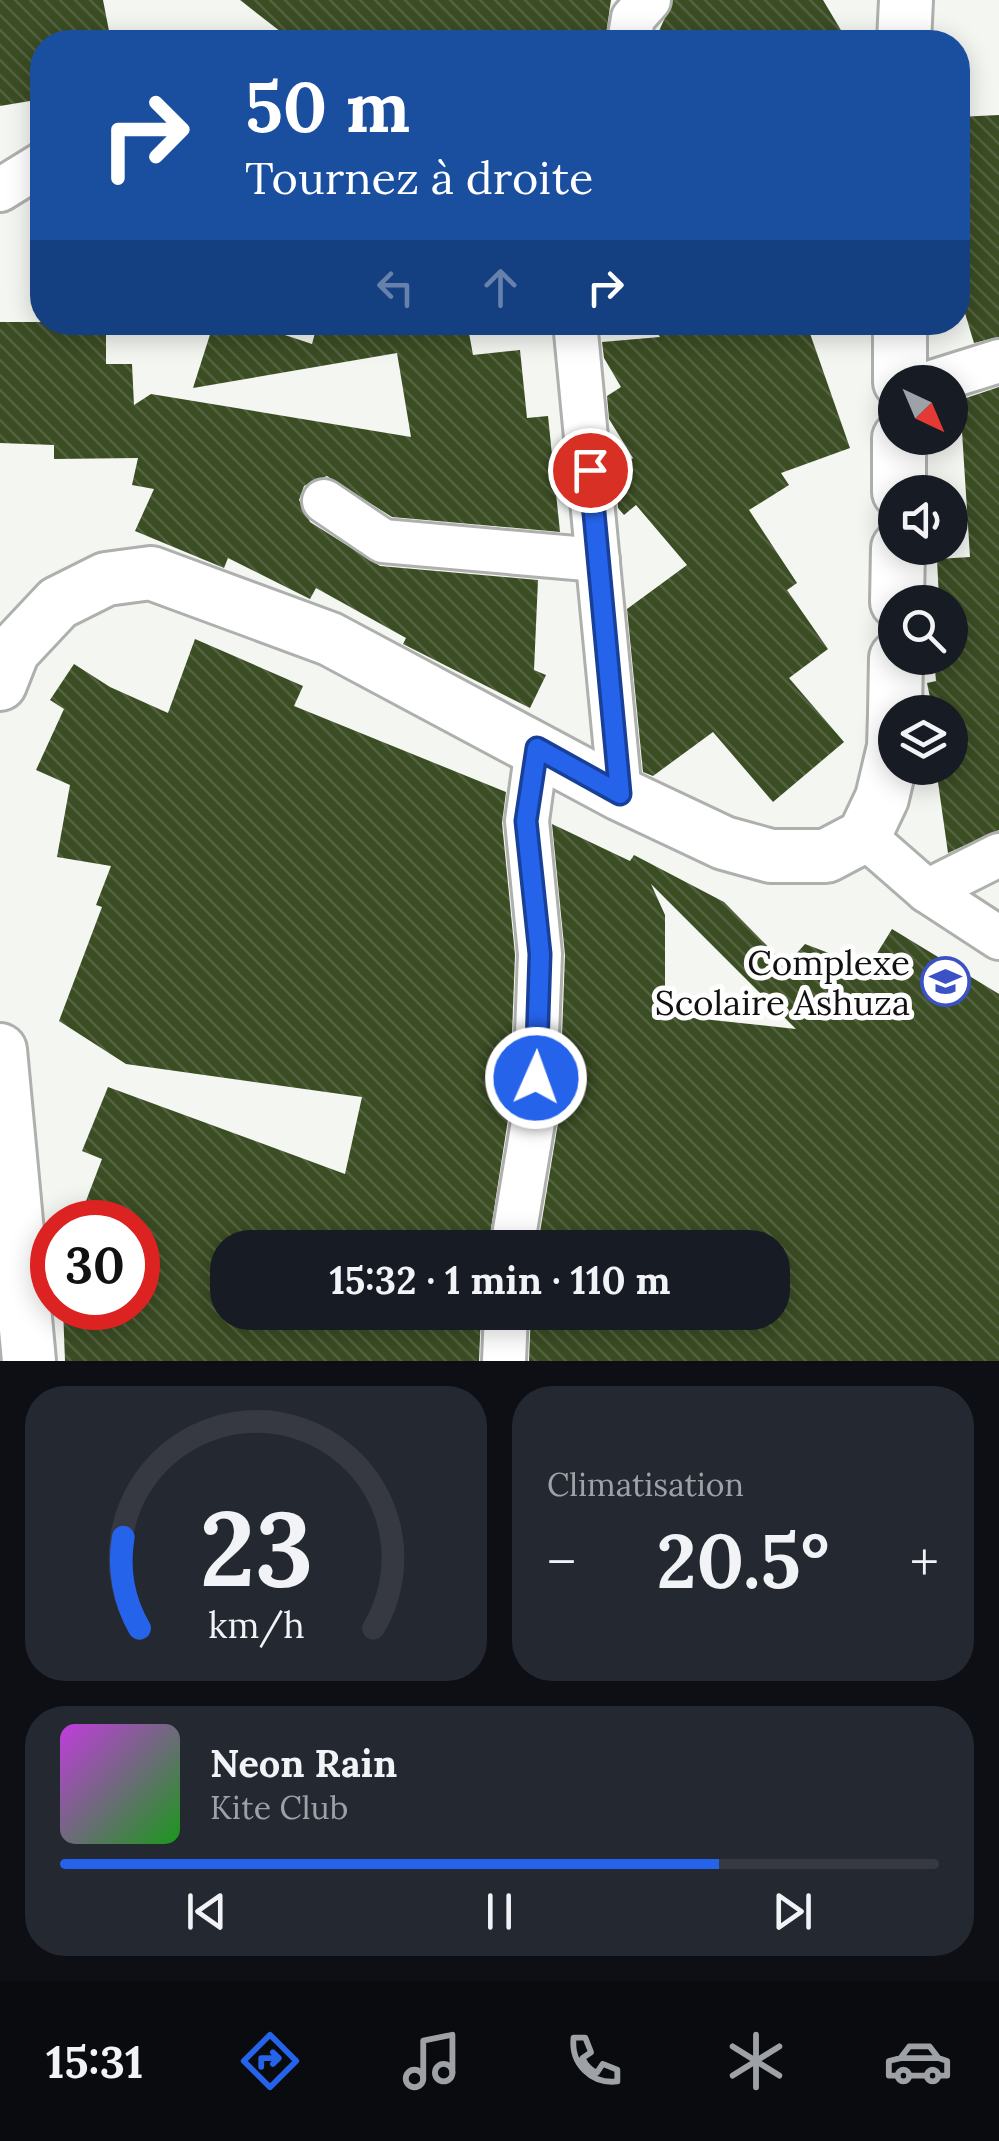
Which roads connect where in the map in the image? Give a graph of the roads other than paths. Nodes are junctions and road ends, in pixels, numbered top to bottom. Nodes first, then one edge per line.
1 (649, 0) edge
2 (906, 0) edge
3 (631, 30) edge
4 (905, 30) edge
5 (30, 171) edge
6 (0, 190) edge
7 (576, 335) edge
8 (900, 335) edge
9 (999, 361) edge
10 (900, 365) edge
11 (968, 371) edge
12 (324, 501) dead end
13 (598, 560) junction
14 (0, 684) edge
15 (537, 748) junction
16 (885, 785) edge
17 (620, 794) junction
18 (864, 836) junction
19 (999, 855) edge
20 (927, 892) junction
21 (999, 938) edge
22 (0, 1050) edge
23 (515, 1230) edge
24 (505, 1330) edge
25 (29, 1361) edge
26 (504, 1361) edge

1 - 3 street
2 - 4 street
5 - 6 street
7 - 13 street
8 - 10 street
9 - 11 street
12 - 13 street
13 - 17 street
14 - 15 street
15 - 17 street
15 - 23 street
16 - 18 street
17 - 18 street
18 - 20 street
19 - 20 street
20 - 21 street
22 - 25 street
24 - 26 street

